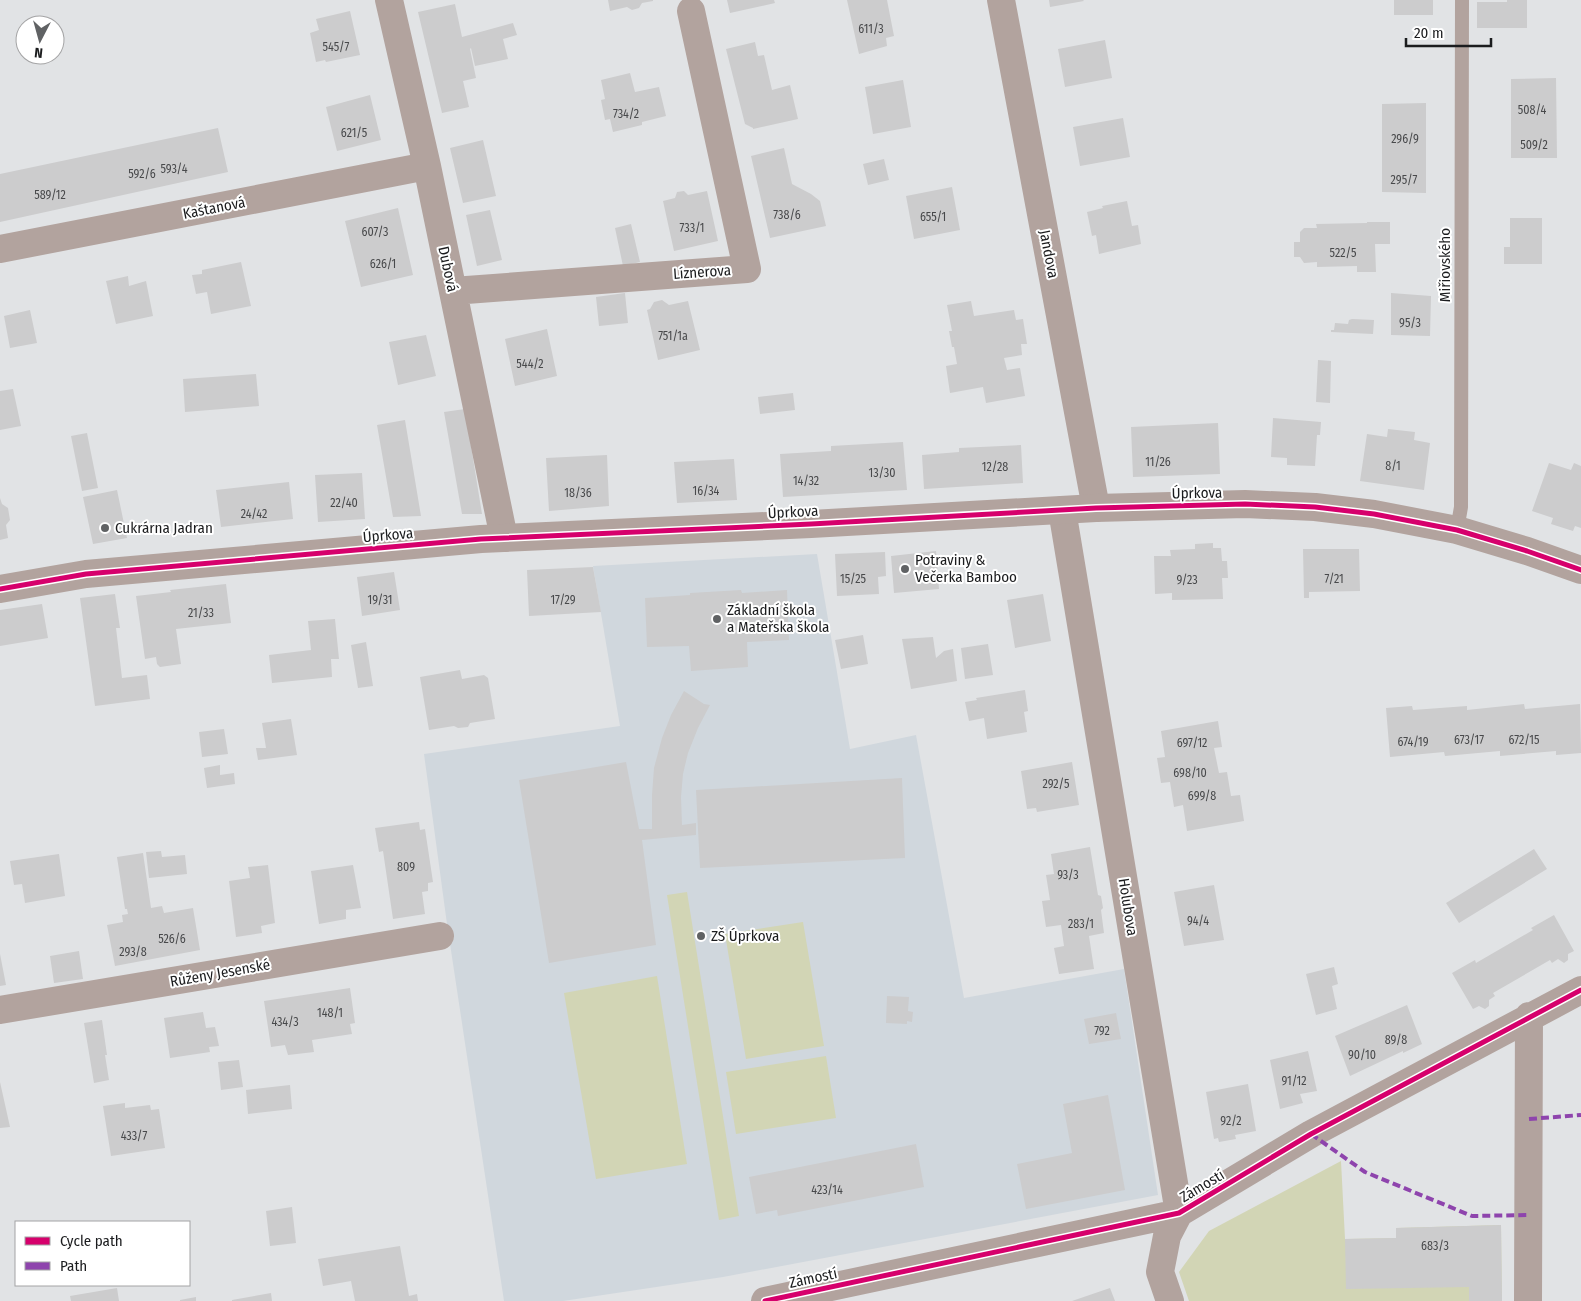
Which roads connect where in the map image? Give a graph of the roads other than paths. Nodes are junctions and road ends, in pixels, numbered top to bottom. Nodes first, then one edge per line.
1 (389, 0) edge
2 (1001, 0) edge
3 (1462, 0) edge
4 (691, 11) dead end
5 (427, 166) junction
6 (0, 249) edge
7 (453, 291) junction
8 (1096, 508) junction
9 (1062, 510) junction
10 (1457, 530) junction
11 (504, 538) junction
12 (1581, 570) edge
13 (0, 590) edge
14 (440, 936) dead end
15 (1581, 990) edge
16 (0, 1010) edge
17 (1529, 1016) junction
18 (1180, 1213) junction
19 (766, 1301) edge
20 (1170, 1301) edge
21 (1528, 1301) edge

1 - 5 street, Dubová
2 - 8 street, Jandova
3 - 10 lane, Miřiovského
4 - 7 street, Líznerova
5 - 6 street, Kaštanová
5 - 7 street, Dubová
7 - 11 street, Dubová
8 - 9 street, Úprkova
8 - 10 street, Úprkova
9 - 11 street, Úprkova
9 - 18 street, Holubova
10 - 12 street, Úprkova
11 - 13 street, Úprkova
14 - 16 street, Růženy Jesenské
15 - 17 street, Zámostí
17 - 18 street, Zámostí
17 - 21 street
18 - 19 street, Zámostí
18 - 20 street

